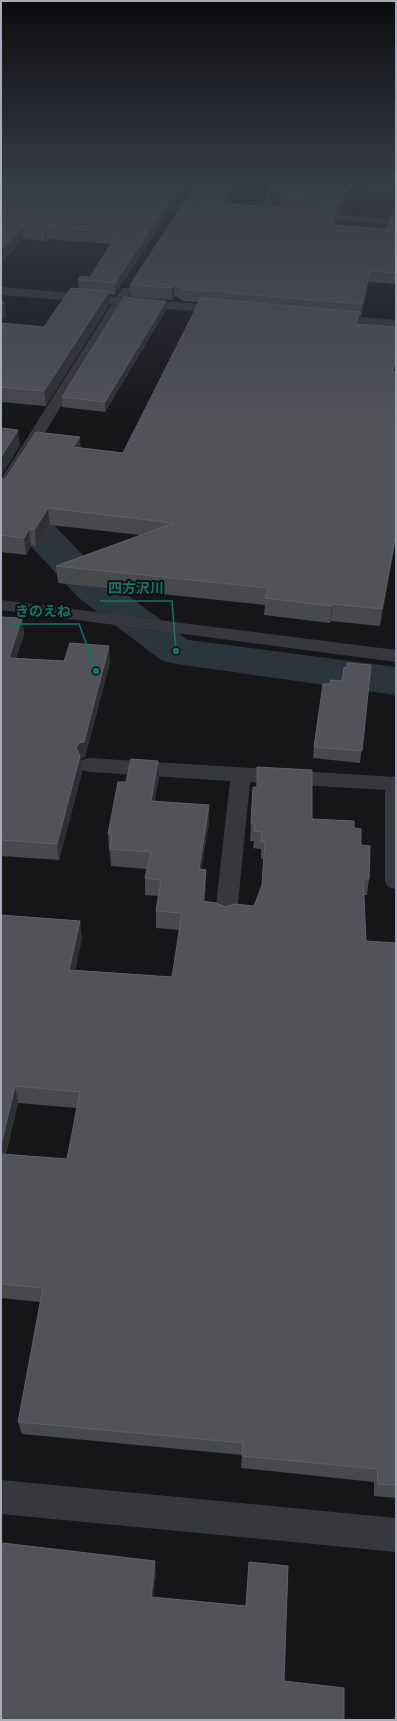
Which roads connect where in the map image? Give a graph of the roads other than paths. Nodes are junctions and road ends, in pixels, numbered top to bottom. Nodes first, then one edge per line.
1 (132, 282) edge
2 (1, 291) edge
3 (120, 301) junction
4 (238, 311) edge
5 (317, 317) edge
6 (396, 324) edge
7 (1, 491) edge
8 (1, 605) edge
9 (396, 656) edge
10 (89, 765) dead end
11 (241, 774) junction
12 (395, 784) edge
13 (396, 881) edge
14 (226, 914) edge
15 (1, 1497) edge
16 (396, 1535) edge

1 - 3 street
2 - 3 street
3 - 4 street
3 - 7 street
5 - 6 street
8 - 9 street
10 - 11 street
11 - 12 street
11 - 14 street
12 - 13 street
15 - 16 street

